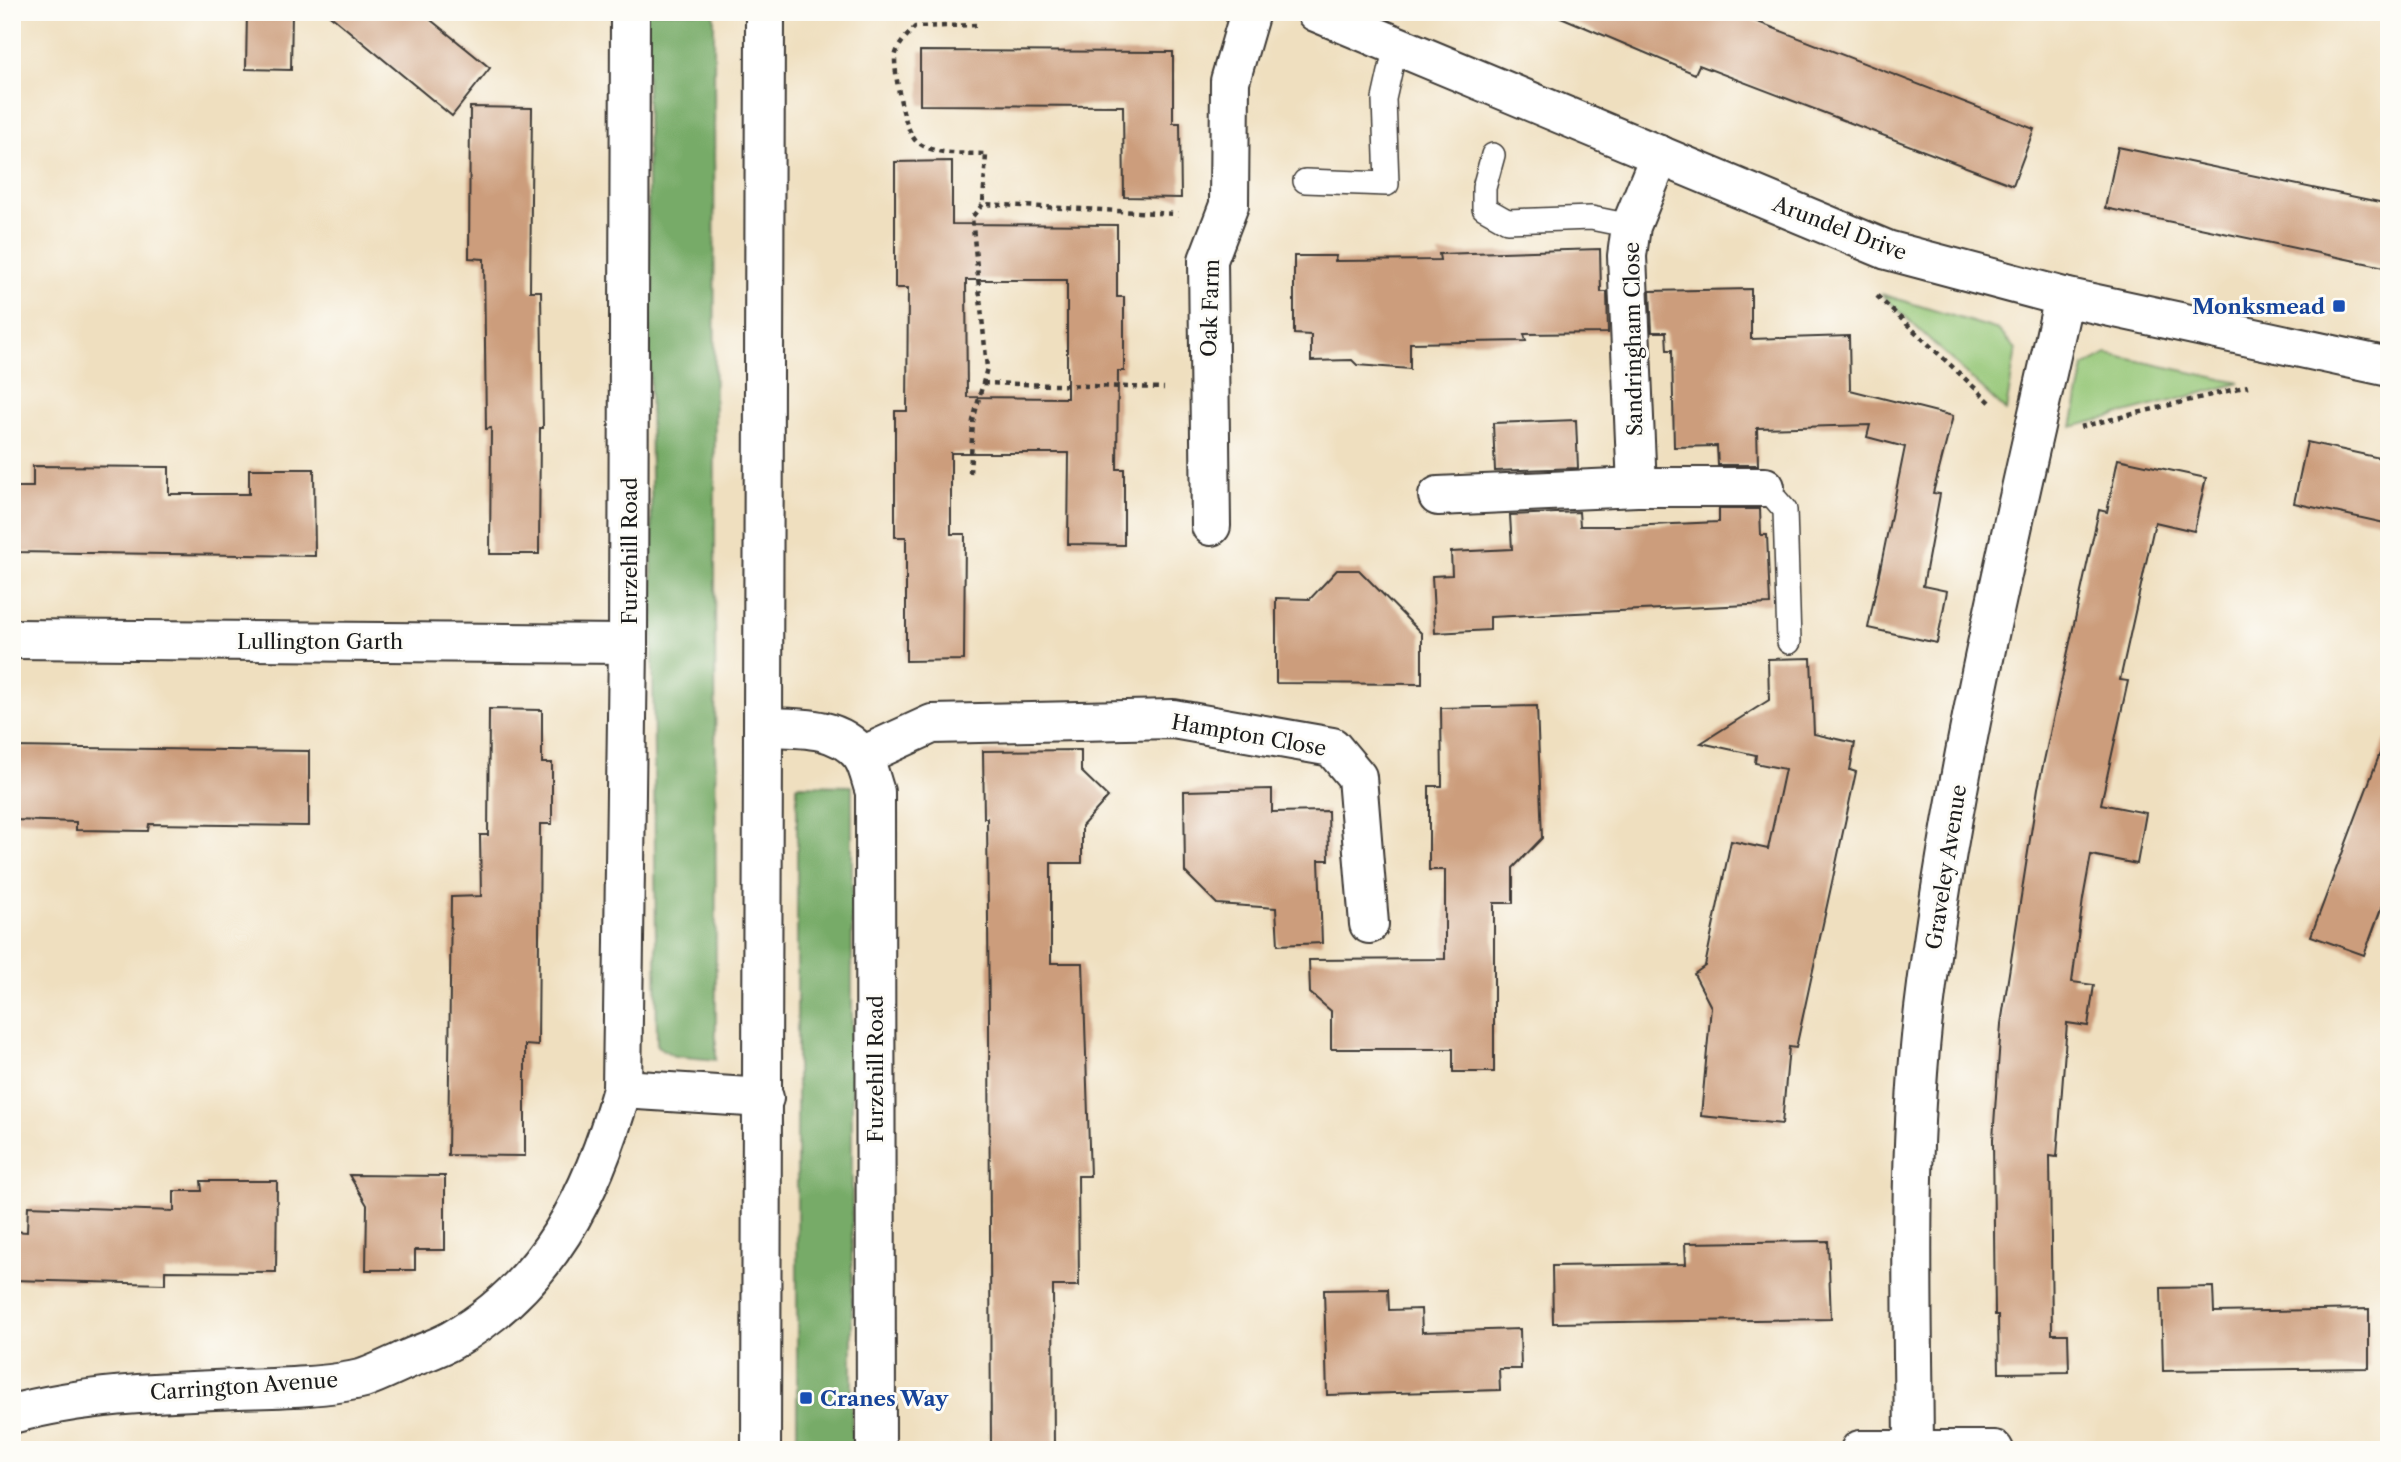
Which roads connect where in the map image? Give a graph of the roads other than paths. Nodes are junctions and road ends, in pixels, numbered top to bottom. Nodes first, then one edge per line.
1 (631, 12) edge
2 (765, 12) edge
3 (1250, 12) edge
4 (1316, 12) edge
5 (1396, 45) junction
6 (1493, 155) dead end
7 (1660, 155) junction
8 (1305, 181) dead end
9 (1631, 226) junction
10 (2064, 297) junction
11 (2389, 367) edge
12 (1637, 487) junction
13 (1765, 487) joint
14 (1438, 496) dead end
15 (1211, 526) dead end
16 (12, 639) edge
17 (1789, 642) dead end
18 (628, 644) junction
19 (763, 727) junction
20 (862, 756) junction
21 (1369, 924) dead end
22 (622, 1089) junction
23 (764, 1098) junction
24 (12, 1414) edge
25 (1914, 1447) junction
26 (761, 1450) edge
27 (876, 1450) edge
28 (1860, 1450) edge
29 (1994, 1450) edge

1 - 18 street, Furzehill Road
2 - 19 street
3 - 15 street, Oak Farm
4 - 5 street, Arundel Drive
5 - 7 street, Arundel Drive
5 - 8 lane
6 - 9 lane
7 - 9 street, Sandringham Close
7 - 10 street, Arundel Drive
9 - 12 street, Sandringham Close
10 - 11 street, Arundel Drive
10 - 25 street, Graveley Avenue
12 - 13 street
12 - 14 street
13 - 17 lane
16 - 18 street, Lullington Garth
18 - 22 street, Furzehill Road
19 - 20 street
19 - 23 street
20 - 21 street, Hampton Close
20 - 27 street, Furzehill Road
22 - 23 street
22 - 24 street, Carrington Avenue
23 - 26 street
25 - 28 street
25 - 29 street

